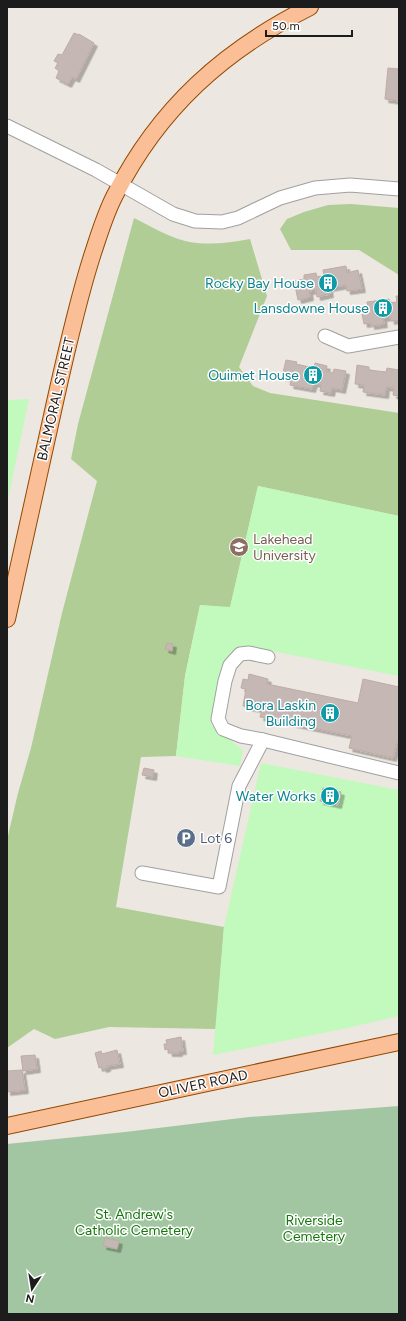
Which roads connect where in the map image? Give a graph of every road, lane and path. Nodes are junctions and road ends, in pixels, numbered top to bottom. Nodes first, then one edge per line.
1 (310, 7) edge
2 (7, 126) edge
3 (121, 184) junction
4 (399, 189) edge
5 (325, 336) dead end
6 (399, 336) edge
7 (7, 619) edge
8 (268, 657) dead end
9 (263, 740) junction
10 (399, 773) edge
11 (142, 873) dead end
12 (399, 1042) edge
13 (7, 1126) edge

1 - 3 main road, BALMORAL STREET
2 - 3 street
3 - 4 street
3 - 7 main road, BALMORAL STREET
5 - 6 street
8 - 9 street
9 - 10 street
9 - 11 street
12 - 13 main road, OLIVER ROAD

